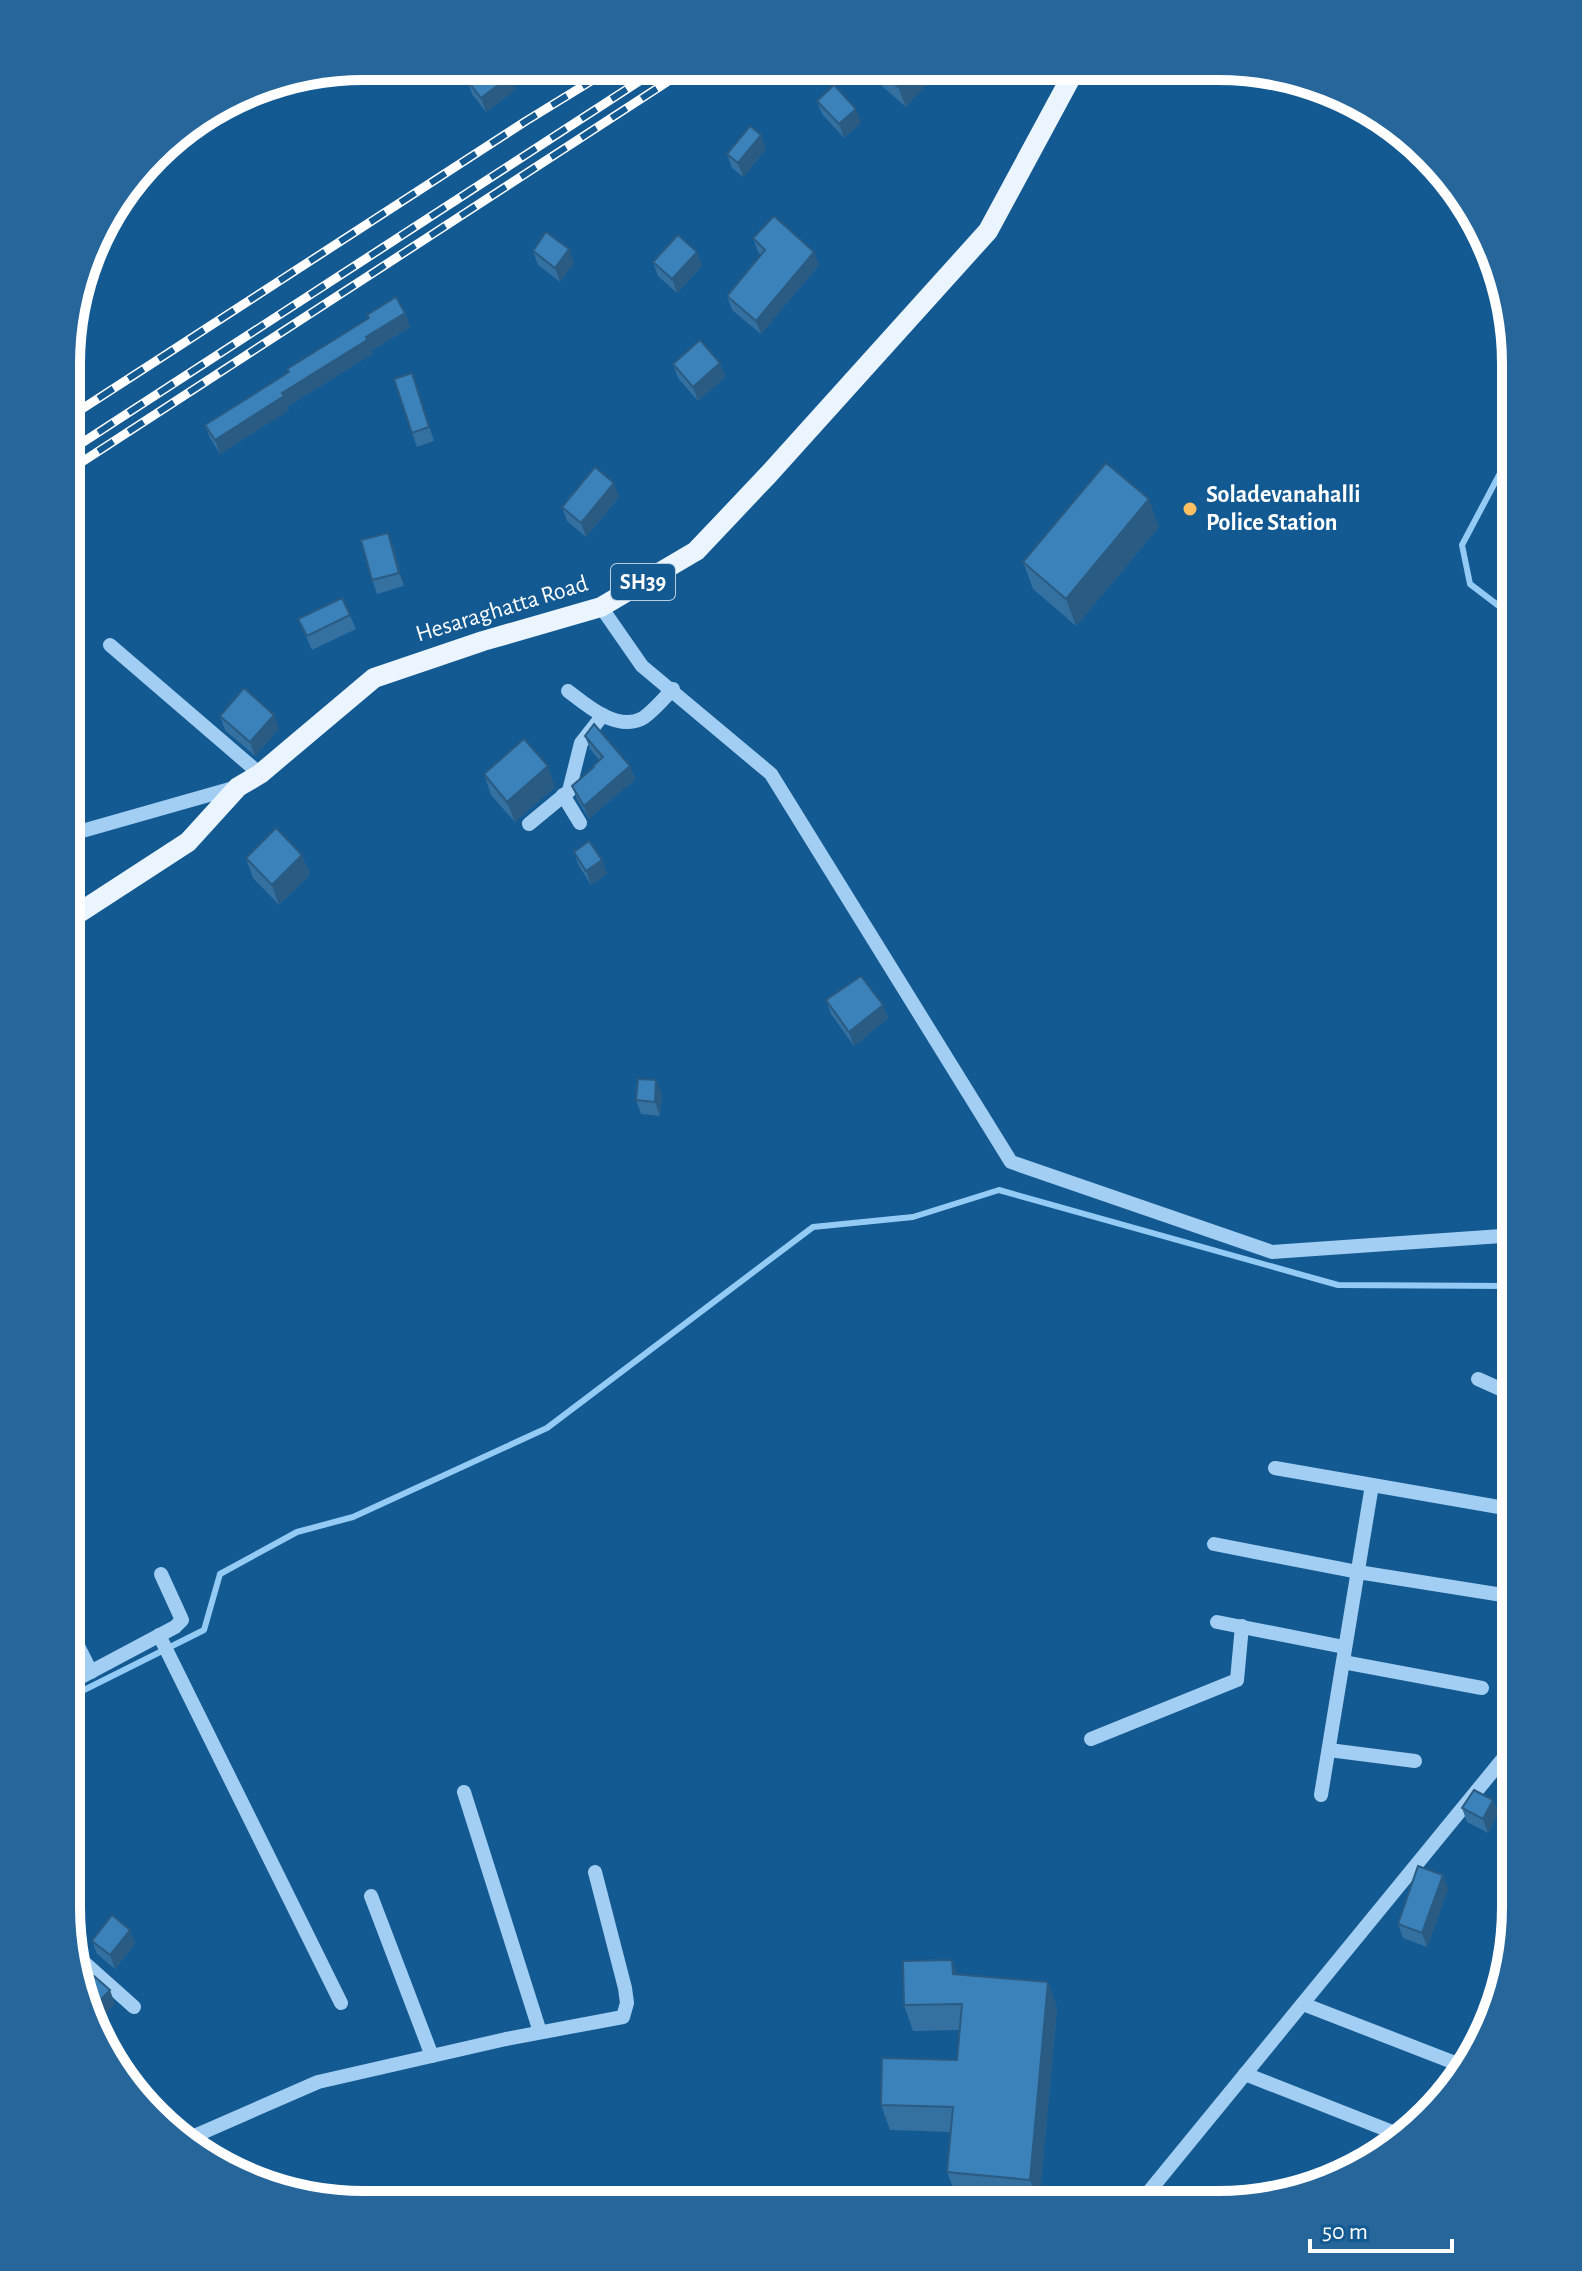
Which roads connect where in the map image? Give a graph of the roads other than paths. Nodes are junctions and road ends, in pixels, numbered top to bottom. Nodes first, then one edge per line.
1 (1069, 80) edge
2 (601, 607) junction
3 (110, 645) dead end
4 (672, 690) junction
5 (568, 691) dead end
6 (603, 715) junction
7 (260, 774) junction
8 (238, 787) junction
9 (563, 795) junction
10 (580, 823) dead end
11 (529, 824) dead end
12 (80, 832) edge
13 (80, 912) edge
14 (1502, 1236) edge
15 (1478, 1379) dead end
16 (1502, 1388) edge
17 (1275, 1468) dead end
18 (1372, 1485) junction
19 (1502, 1508) edge
20 (1214, 1544) dead end
21 (1358, 1572) junction
22 (161, 1574) dead end
23 (1502, 1595) edge
24 (1217, 1622) dead end
25 (1242, 1626) junction
26 (160, 1636) junction
27 (80, 1650) edge
28 (1344, 1654) junction
29 (91, 1672) junction
30 (80, 1678) edge
31 (1482, 1688) dead end
32 (1091, 1739) dead end
33 (1329, 1750) junction
34 (1502, 1760) edge
35 (1415, 1761) dead end
36 (464, 1792) dead end
37 (1321, 1795) dead end
38 (595, 1872) dead end
39 (371, 1896) dead end
40 (85, 1964) edge
41 (341, 2003) dead end
42 (1303, 2004) junction
43 (134, 2007) dead end
44 (540, 2032) junction
45 (432, 2056) junction
46 (1455, 2063) edge
47 (1245, 2074) junction
48 (1391, 2132) edge
49 (196, 2135) edge
50 (1149, 2191) edge

1 - 2 main road, Hesaraghatta Road / SH39
2 - 4 street
2 - 7 main road, Hesaraghatta Road / SH39
3 - 7 street
4 - 6 street
4 - 14 street
5 - 6 street
6 - 9 street
7 - 8 main road, Hesaraghatta Road / SH39
8 - 12 street
8 - 13 main road, Hesaraghatta Road / SH39
9 - 10 street
9 - 11 street
15 - 16 street
17 - 18 street
18 - 19 street
18 - 21 street
20 - 21 street
21 - 23 street
21 - 28 street
22 - 26 street
24 - 25 street
25 - 28 street
25 - 32 street
26 - 29 street
26 - 41 street
27 - 29 street
28 - 31 street
28 - 33 street
29 - 30 street
33 - 35 street
33 - 37 street
34 - 42 street
36 - 44 street
38 - 44 street
39 - 45 street
40 - 43 street
42 - 46 street
42 - 47 street
44 - 45 street
45 - 49 street
47 - 48 street
47 - 50 street

